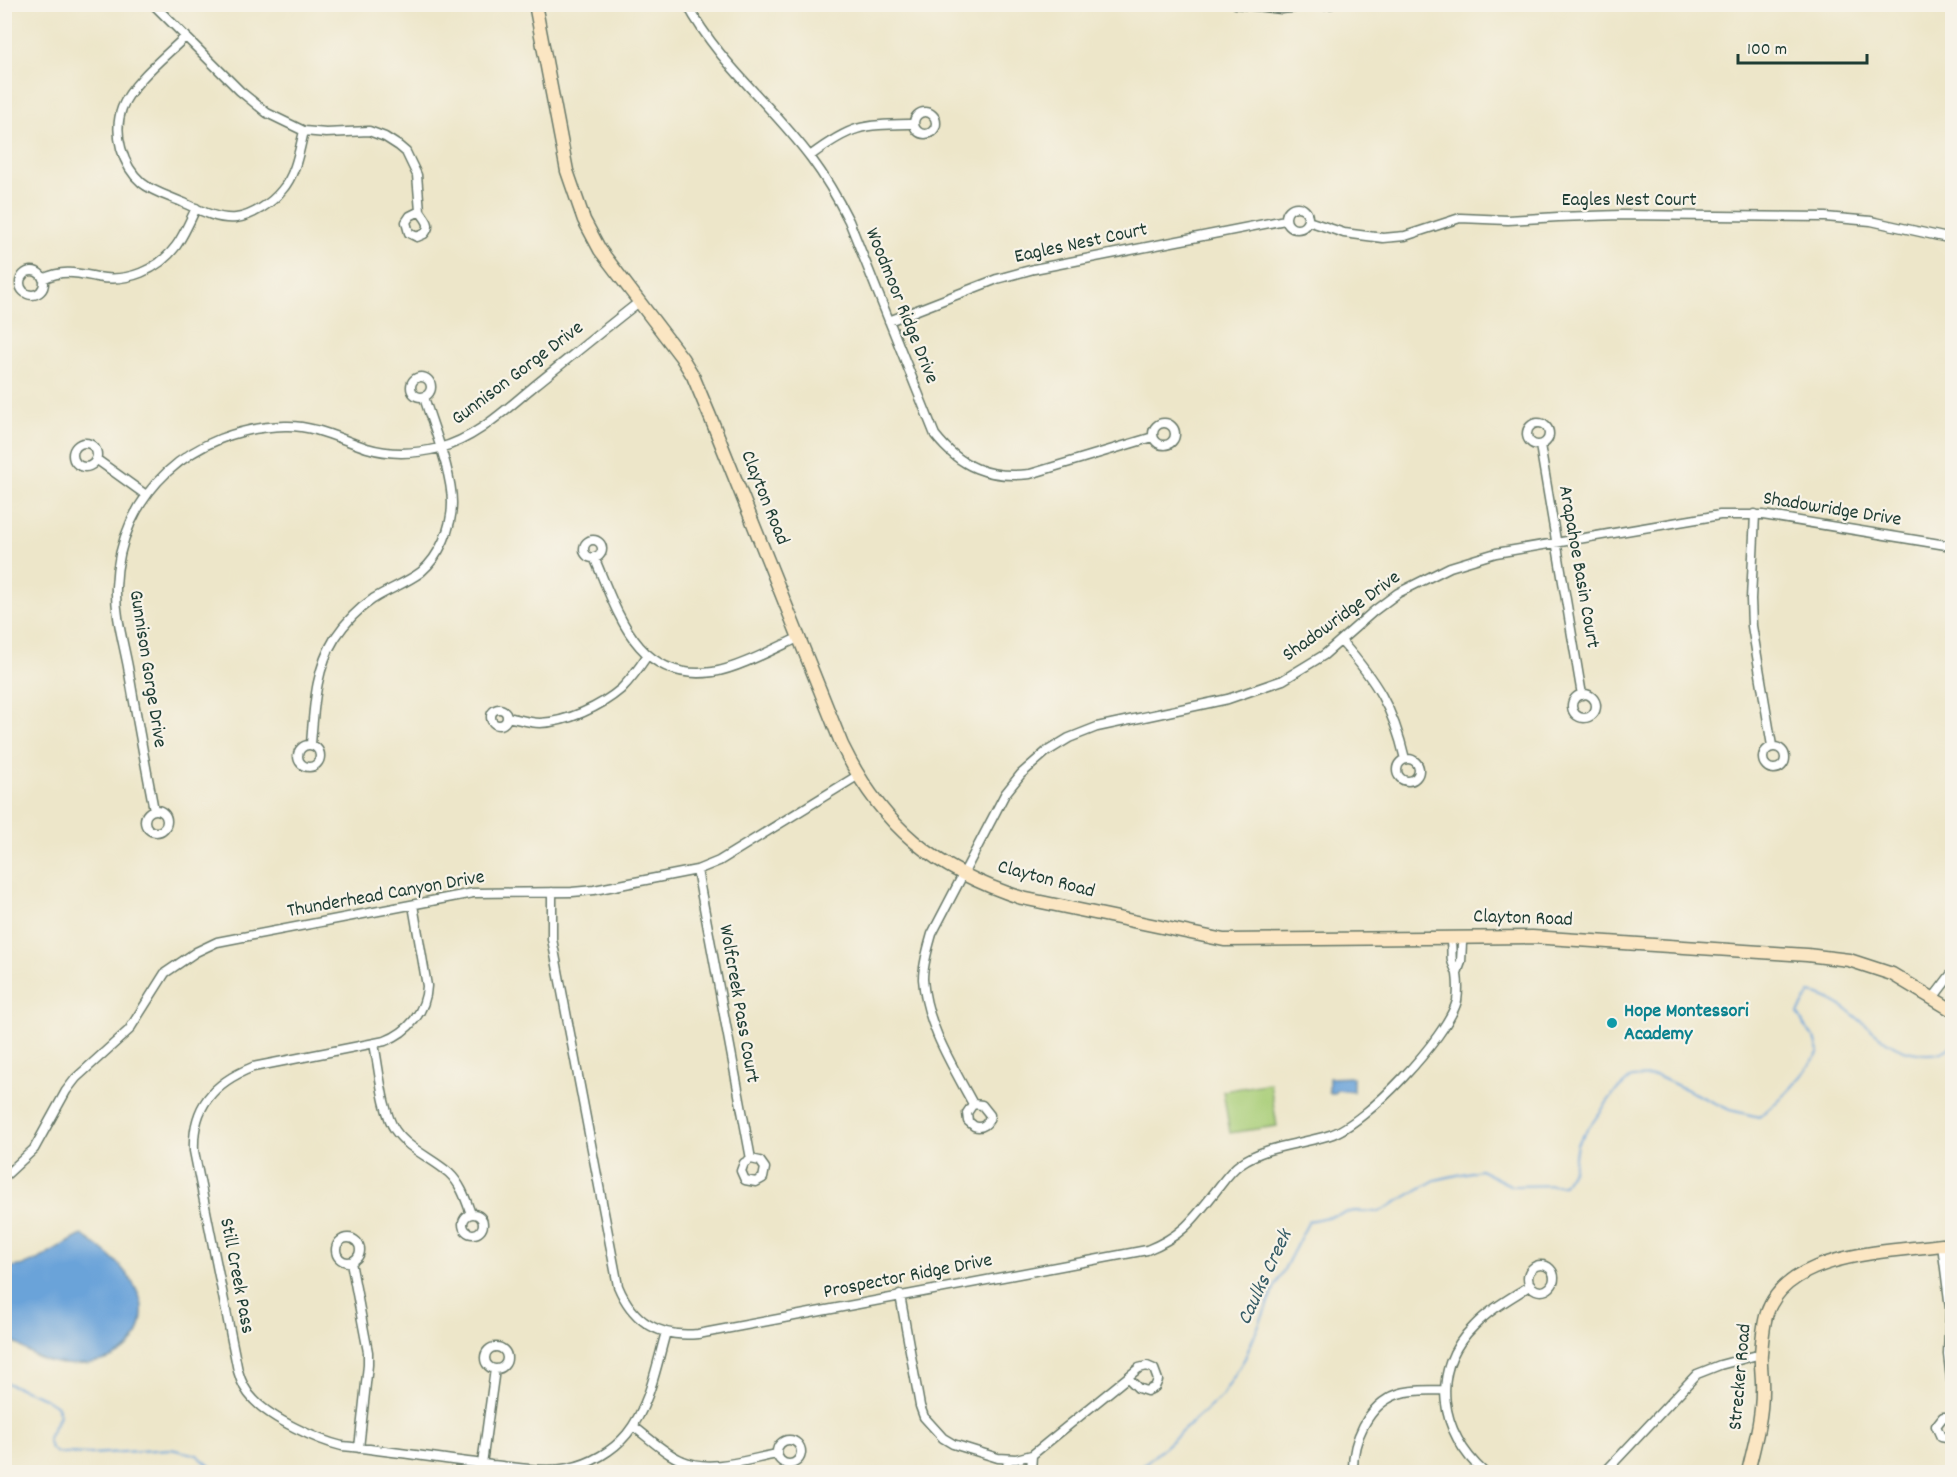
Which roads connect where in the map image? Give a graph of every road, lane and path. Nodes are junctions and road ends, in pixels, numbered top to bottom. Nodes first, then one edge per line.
1 (153, 4) edge
2 (535, 4) edge
3 (687, 4) edge
4 (1236, 4) edge
5 (1332, 4) edge
6 (186, 36) junction
7 (914, 124) dead end
8 (304, 131) junction
9 (810, 156) junction
10 (196, 208) junction
11 (420, 211) dead end
12 (1285, 220) junction
13 (1308, 221) junction
14 (1953, 239) edge
15 (43, 279) dead end
16 (639, 302) junction
17 (890, 321) junction
18 (424, 397) dead end
19 (1153, 437) dead end
20 (1540, 445) dead end
21 (440, 448) junction
22 (96, 459) dead end
23 (146, 495) junction
24 (1755, 514) junction
25 (1556, 543) junction
26 (1953, 546) edge
27 (594, 557) dead end
28 (798, 638) junction
29 (1341, 641) junction
30 (647, 656) junction
31 (1582, 695) dead end
32 (507, 717) dead end
33 (311, 744) dead end
34 (1772, 746) dead end
35 (1405, 759) dead end
36 (857, 776) junction
37 (154, 810) dead end
38 (697, 870) junction
39 (963, 874) junction
40 (552, 892) junction
41 (413, 905) junction
42 (1457, 937) junction
43 (1953, 973) edge
44 (1933, 998) junction
45 (1950, 1009) edge
46 (374, 1044) junction
47 (973, 1104) dead end
48 (751, 1159) dead end
49 (4, 1177) edge
50 (471, 1214) dead end
51 (1947, 1246) edge
52 (351, 1262) dead end
53 (1531, 1285) dead end
54 (900, 1295) junction
55 (666, 1332) junction
56 (1761, 1354) junction
57 (495, 1369) dead end
58 (1128, 1378) dead end
59 (1953, 1387) edge
60 (1445, 1390) junction
61 (1953, 1416) edge
62 (633, 1426) junction
63 (1953, 1439) edge
64 (358, 1448) junction
65 (777, 1454) dead end
66 (1032, 1455) junction
67 (1007, 1460) junction
68 (482, 1464) junction
69 (1009, 1473) edge
70 (1031, 1473) edge
71 (1353, 1473) edge
72 (1484, 1473) edge
73 (1605, 1473) edge
74 (1748, 1473) edge

1 - 6 street
2 - 16 main road, Clayton Road
3 - 9 street, Woodmoor Ridge Drive
4 - 5 street
6 - 8 street
6 - 10 street
7 - 9 street
8 - 10 street
8 - 11 street
9 - 17 street, Woodmoor Ridge Drive
10 - 15 street
12 - 13 street, Eagles Nest Court
12 - 13 street, Eagles Nest Court
12 - 17 street, Eagles Nest Court
13 - 14 street, Eagles Nest Court
16 - 21 street, Gunnison Gorge Drive
16 - 28 main road, Clayton Road
17 - 19 street, Woodmoor Ridge Drive
18 - 21 street
20 - 25 street, Arapahoe Basin Court
21 - 23 street, Gunnison Gorge Drive
21 - 33 street
22 - 23 street
23 - 37 street, Gunnison Gorge Drive
24 - 25 street, Shadowridge Drive
24 - 26 street, Shadowridge Drive
24 - 34 street
25 - 29 street, Shadowridge Drive
25 - 31 street, Arapahoe Basin Court
27 - 30 street
28 - 30 street
28 - 36 main road, Clayton Road
29 - 35 street
29 - 39 street, Shadowridge Drive
30 - 32 street
36 - 38 street, Thunderhead Canyon Drive
36 - 39 main road, Clayton Road
38 - 40 street, Thunderhead Canyon Drive
38 - 48 street, Wolfcreek Pass Court
39 - 42 main road, Clayton Road
39 - 47 street, Shadowridge Drive
40 - 41 street, Thunderhead Canyon Drive
40 - 55 street, Prospector Ridge Drive
41 - 46 street, Still Creek Pass
41 - 49 street, Thunderhead Canyon Drive
42 - 44 main road, Clayton Road
42 - 54 street, Prospector Ridge Drive
43 - 44 street
44 - 45 main road, Clayton Road
46 - 50 street
46 - 64 street, Still Creek Pass
51 - 56 main road, Strecker Road
51 - 59 street
52 - 64 street
53 - 60 street
54 - 55 street, Prospector Ridge Drive
54 - 67 street
55 - 62 street, Still Creek Pass
56 - 73 street
56 - 74 main road, Strecker Road
57 - 68 street
58 - 66 street
60 - 71 street
60 - 72 street
61 - 63 street
62 - 65 street
62 - 68 street, Still Creek Pass
64 - 68 street, Still Creek Pass
66 - 67 street
66 - 70 street
67 - 69 street

